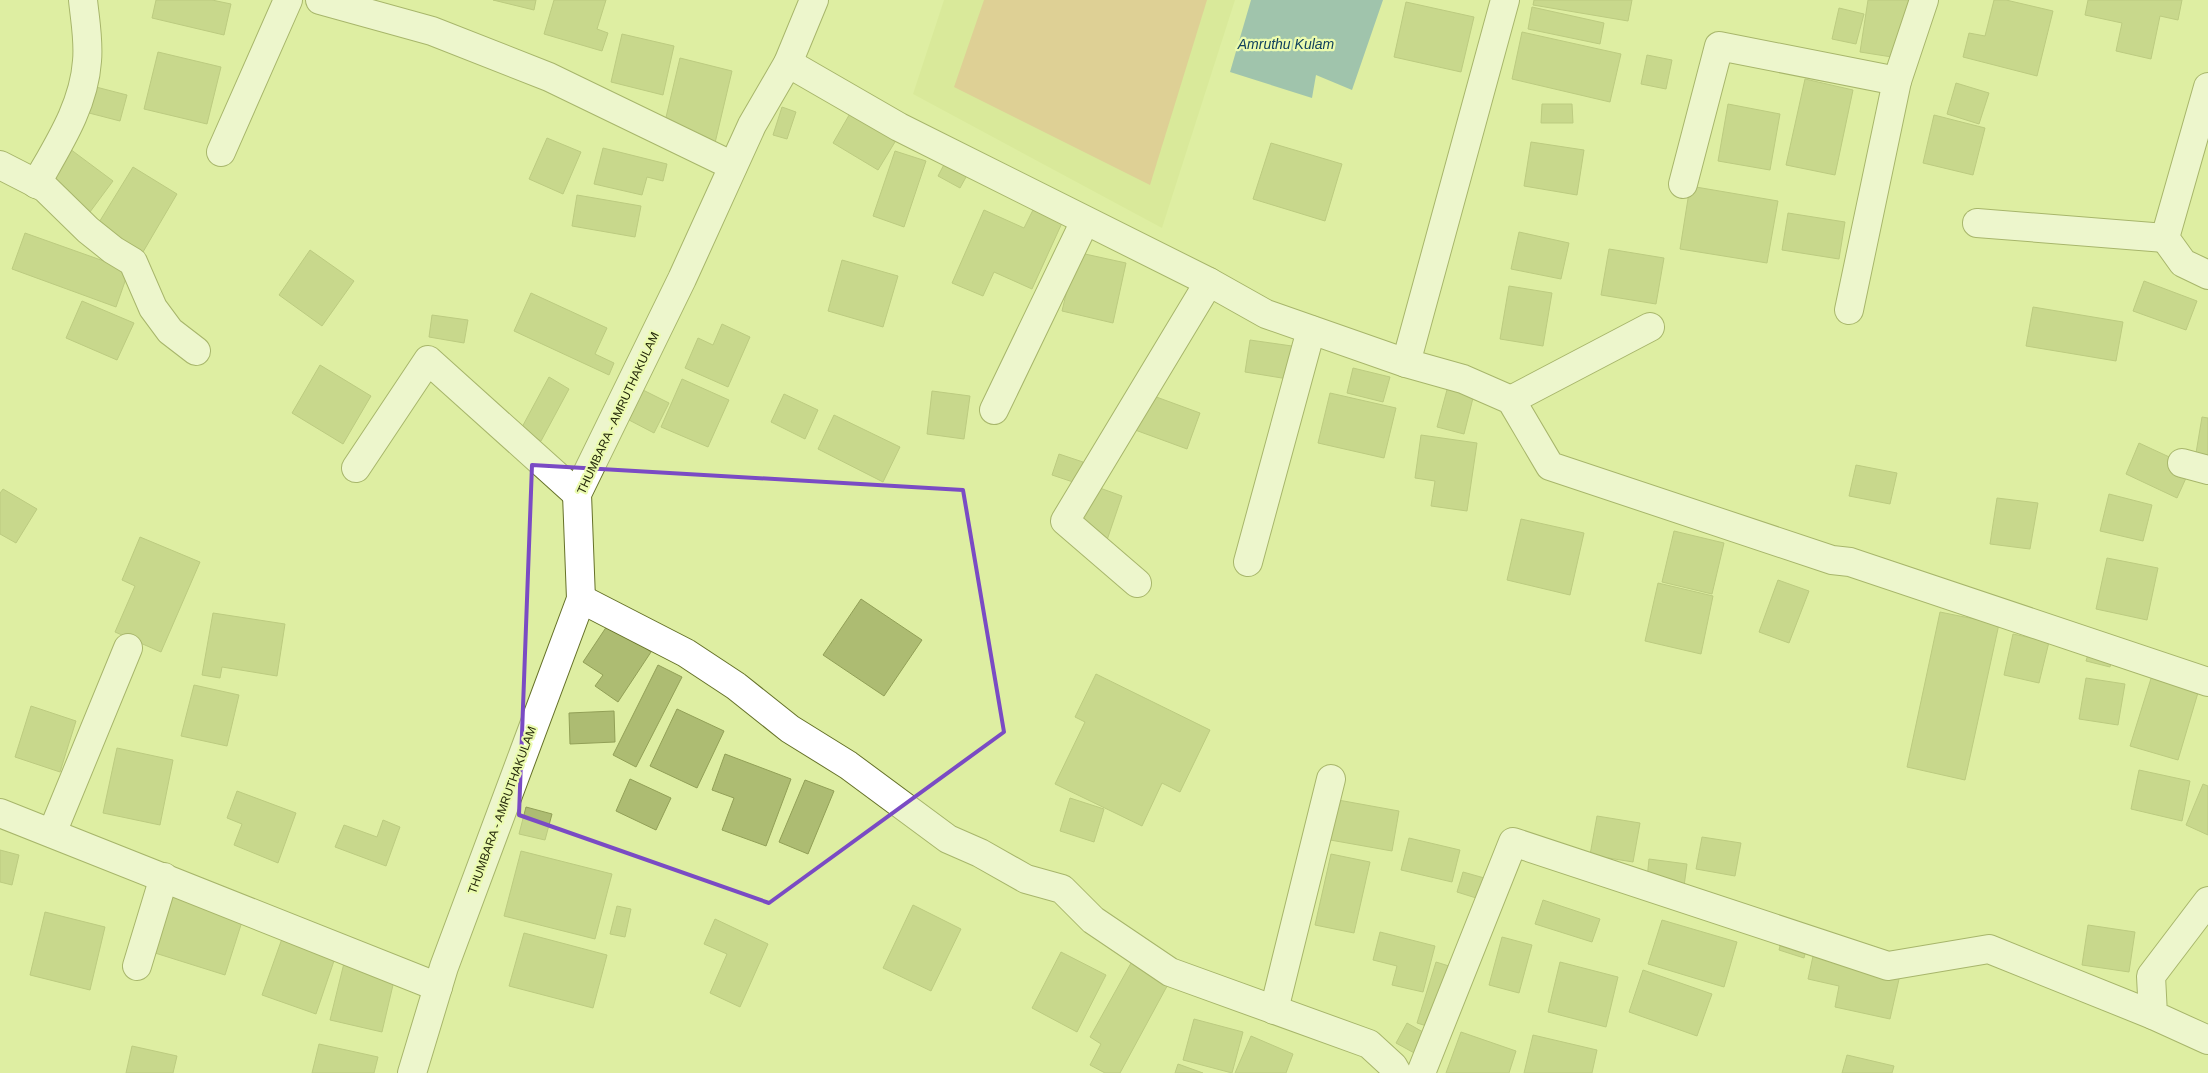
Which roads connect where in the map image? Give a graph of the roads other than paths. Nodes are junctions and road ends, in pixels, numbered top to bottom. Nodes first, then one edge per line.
1 (83, 0) edge
2 (288, 0) edge
3 (320, 0) edge
4 (814, 0) edge
5 (1505, 0) edge
6 (1924, 0) edge
7 (788, 63) junction
8 (1897, 81) junction
9 (2208, 87) edge
10 (221, 152) dead end
11 (0, 165) edge
12 (733, 166) junction
13 (36, 184) junction
14 (1683, 184) dead end
15 (1084, 221) junction
16 (1977, 223) dead end
17 (2165, 238) junction
18 (2208, 275) edge
19 (1210, 282) junction
20 (1849, 310) dead end
21 (1650, 327) dead end
22 (1311, 330) junction
23 (196, 352) dead end
24 (1406, 363) junction
25 (1511, 400) junction
26 (994, 410) dead end
27 (2182, 463) dead end
28 (356, 468) dead end
29 (2208, 470) edge
30 (577, 494) junction
31 (1248, 562) dead end
32 (1137, 582) dead end
33 (581, 599) junction
34 (128, 648) dead end
35 (2208, 682) edge
36 (1331, 779) dead end
37 (0, 813) edge
38 (52, 833) junction
39 (164, 877) junction
40 (2208, 901) edge
41 (137, 966) dead end
42 (438, 987) junction
43 (1274, 1010) junction
44 (2152, 1015) junction
45 (2208, 1040) edge
46 (412, 1073) edge
47 (1397, 1073) edge
48 (1421, 1073) edge

1 - 13 street
2 - 10 street
3 - 12 street
4 - 7 street, THUMBARA - AMRUTHAKULAM
5 - 24 street
6 - 8 street
7 - 12 street, THUMBARA - AMRUTHAKULAM
7 - 15 street
8 - 14 street
8 - 20 street
9 - 17 street
11 - 13 street
12 - 30 street, THUMBARA - AMRUTHAKULAM
13 - 23 street
15 - 19 street
15 - 26 street
16 - 17 street
17 - 18 street
19 - 22 street
19 - 32 street
21 - 25 street
22 - 24 street
22 - 31 street
24 - 25 street
25 - 35 street
27 - 29 street
28 - 30 street
30 - 33 street, THUMBARA - AMRUTHAKULAM
33 - 42 street, THUMBARA - AMRUTHAKULAM
33 - 43 street
34 - 38 street
36 - 43 street
37 - 38 street
38 - 39 street
39 - 41 street
39 - 42 street
40 - 44 street
42 - 46 street, THUMBARA - AMRUTHAKULAM
43 - 47 street
44 - 45 street
44 - 48 street

